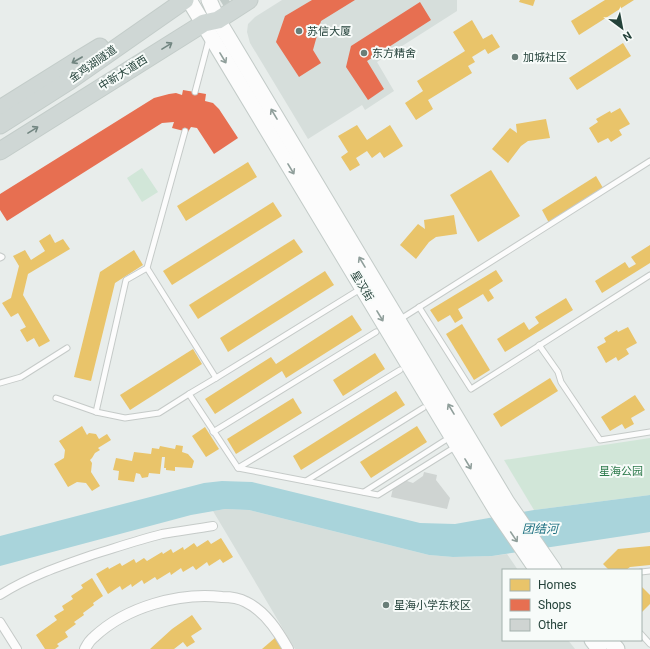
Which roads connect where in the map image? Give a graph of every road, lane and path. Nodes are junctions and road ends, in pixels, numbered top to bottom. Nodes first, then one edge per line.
1 (184, 0) edge
2 (189, 0) edge
3 (209, 0) edge
4 (249, 0) edge
5 (210, 26) junction
6 (195, 92) dead end
7 (0, 109) edge
8 (0, 124) edge
9 (185, 131) dead end
10 (0, 151) edge
11 (650, 161) edge
12 (147, 268) junction
13 (650, 275) edge
14 (363, 288) junction
15 (420, 307) junction
16 (398, 321) junction
17 (376, 332) dead end
18 (539, 345) junction
19 (67, 348) dead end
20 (400, 370) dead end
21 (216, 378) junction
22 (0, 383) edge
23 (189, 394) junction
24 (56, 398) dead end
25 (423, 408) dead end
26 (96, 412) junction
27 (213, 432) junction
28 (650, 432) edge
29 (451, 443) junction
30 (238, 468) junction
31 (306, 481) junction
32 (364, 492) junction
33 (502, 506) junction
34 (213, 526) dead end
35 (538, 563) edge
36 (552, 569) edge
37 (0, 595) edge
38 (0, 622) edge
39 (642, 635) edge
40 (593, 641) edge
41 (610, 641) edge
42 (650, 644) edge
43 (17, 649) edge
44 (85, 649) edge
45 (288, 649) edge
46 (599, 649) edge
47 (617, 649) edge

1 -> 7 main road
1 - 8 main road, 金鸡湖隧道
2 - 5 main road, 星汉街
3 - 5 main road, 星汉街
4 - 5 main road, 中新大道西
5 - 6 lane
10 -> 5 main road, 中新大道西
5 -> 14 main road, 星汉街
16 -> 5 main road, 星汉街
9 - 12 lane
11 - 15 lane
12 - 21 lane
12 - 26 lane
13 - 18 lane
14 - 21 lane
14 -> 29 main road, 星汉街
15 - 16 lane
15 - 18 lane
33 -> 16 main road, 星汉街
17 - 27 lane
18 - 28 lane
19 - 22 lane
20 - 30 lane
21 - 23 lane
23 - 26 lane
23 - 27 lane
24 - 26 lane
25 - 31 lane
27 - 30 lane
29 - 32 lane
29 - 32 lane
29 -> 33 main road, 星汉街
30 - 31 lane
31 - 32 lane
33 - 35 main road, 星汉街
34 - 37 street
35 - 36 main road, 星汉街
38 - 43 street
39 - 42 lane
40 - 46 main road
41 - 47 main road
44 - 45 street

